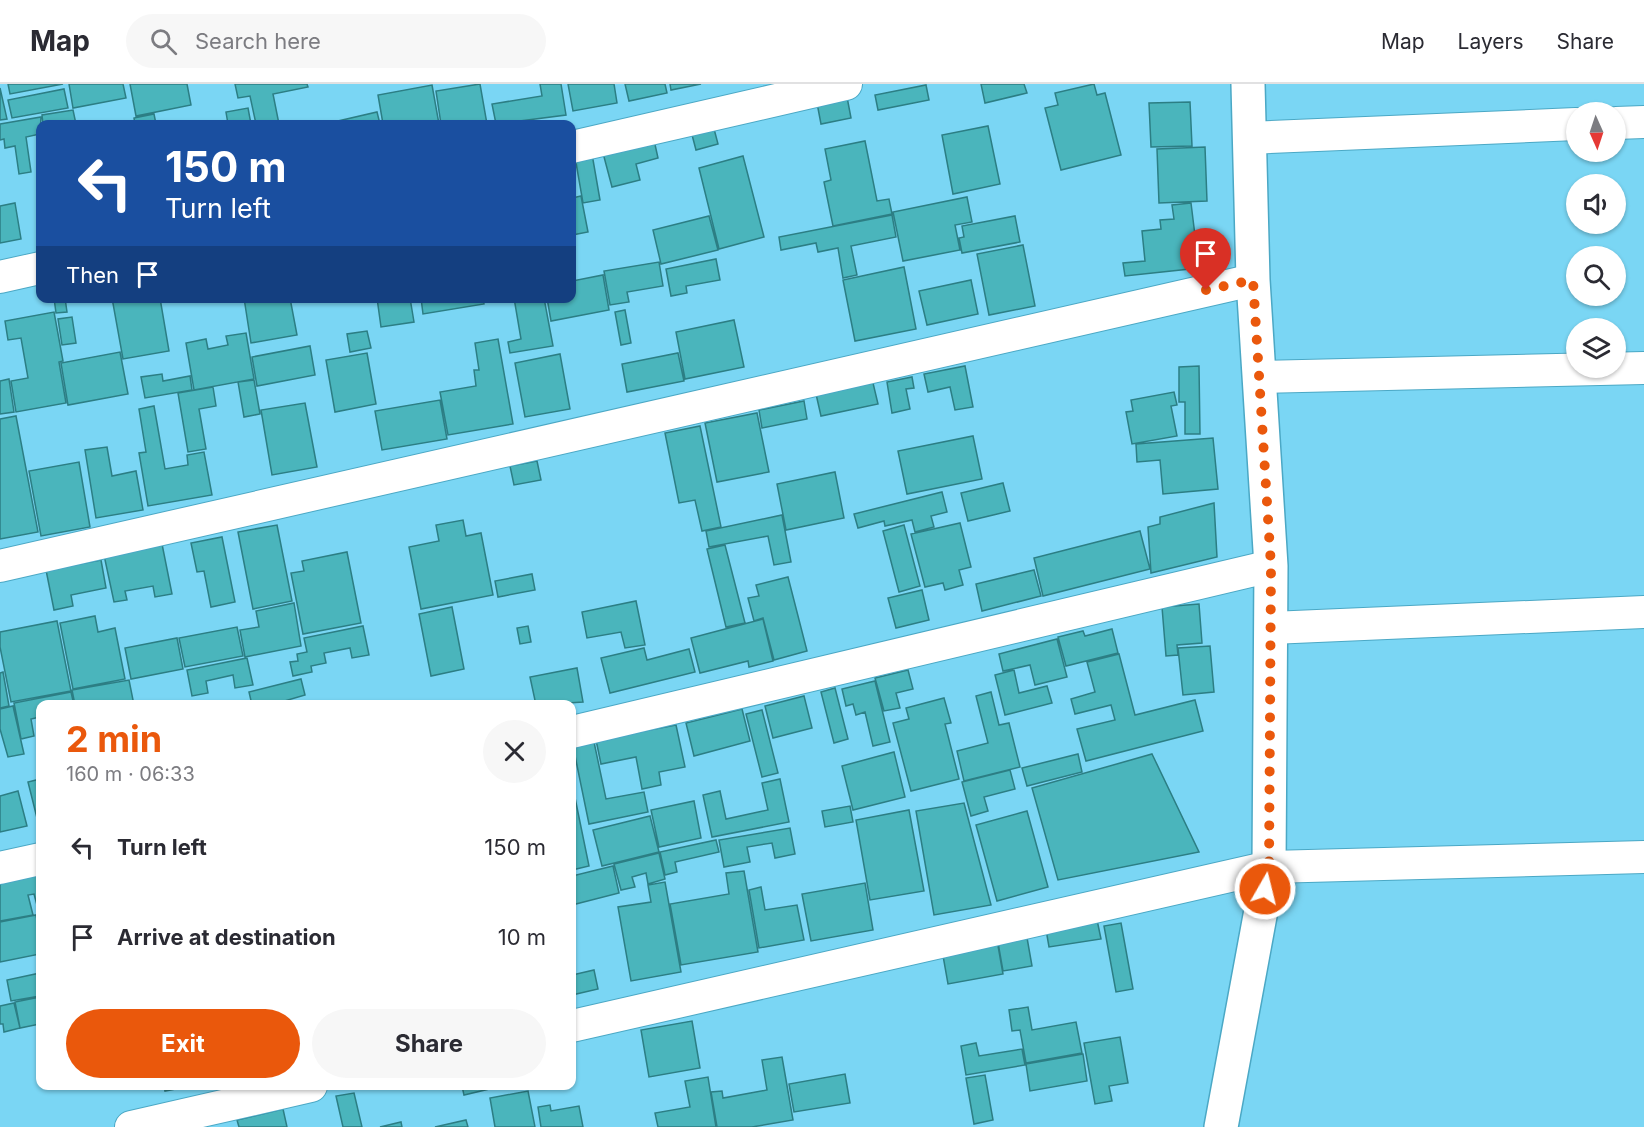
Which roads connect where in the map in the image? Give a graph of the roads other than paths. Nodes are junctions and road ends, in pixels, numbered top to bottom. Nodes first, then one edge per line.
1 (846, 84) edge
2 (1248, 84) edge
3 (1644, 122) edge
4 (1626, 123) edge
5 (1566, 124) edge
6 (1250, 138) junction
7 (576, 146) edge
8 (36, 269) edge
9 (0, 277) edge
10 (1253, 280) junction
11 (1644, 368) edge
12 (1259, 376) junction
13 (0, 566) edge
14 (1271, 566) junction
15 (1644, 612) edge
16 (1271, 628) junction
17 (576, 731) edge
18 (1644, 856) edge
19 (36, 860) edge
20 (1269, 867) junction
21 (0, 868) edge
22 (576, 1025) edge
23 (294, 1090) edge
24 (132, 1127) edge
25 (1221, 1127) edge

1 - 7 street
2 - 6 main road
3 - 4 street
5 - 6 street
6 - 10 main road
8 - 9 street
10 - 12 main road
10 - 13 street
11 - 12 street
12 - 14 main road
14 - 16 main road
14 - 17 street
15 - 16 street
16 - 20 main road
18 - 20 street
19 - 21 street
20 - 22 street
20 - 25 main road
23 - 24 street

